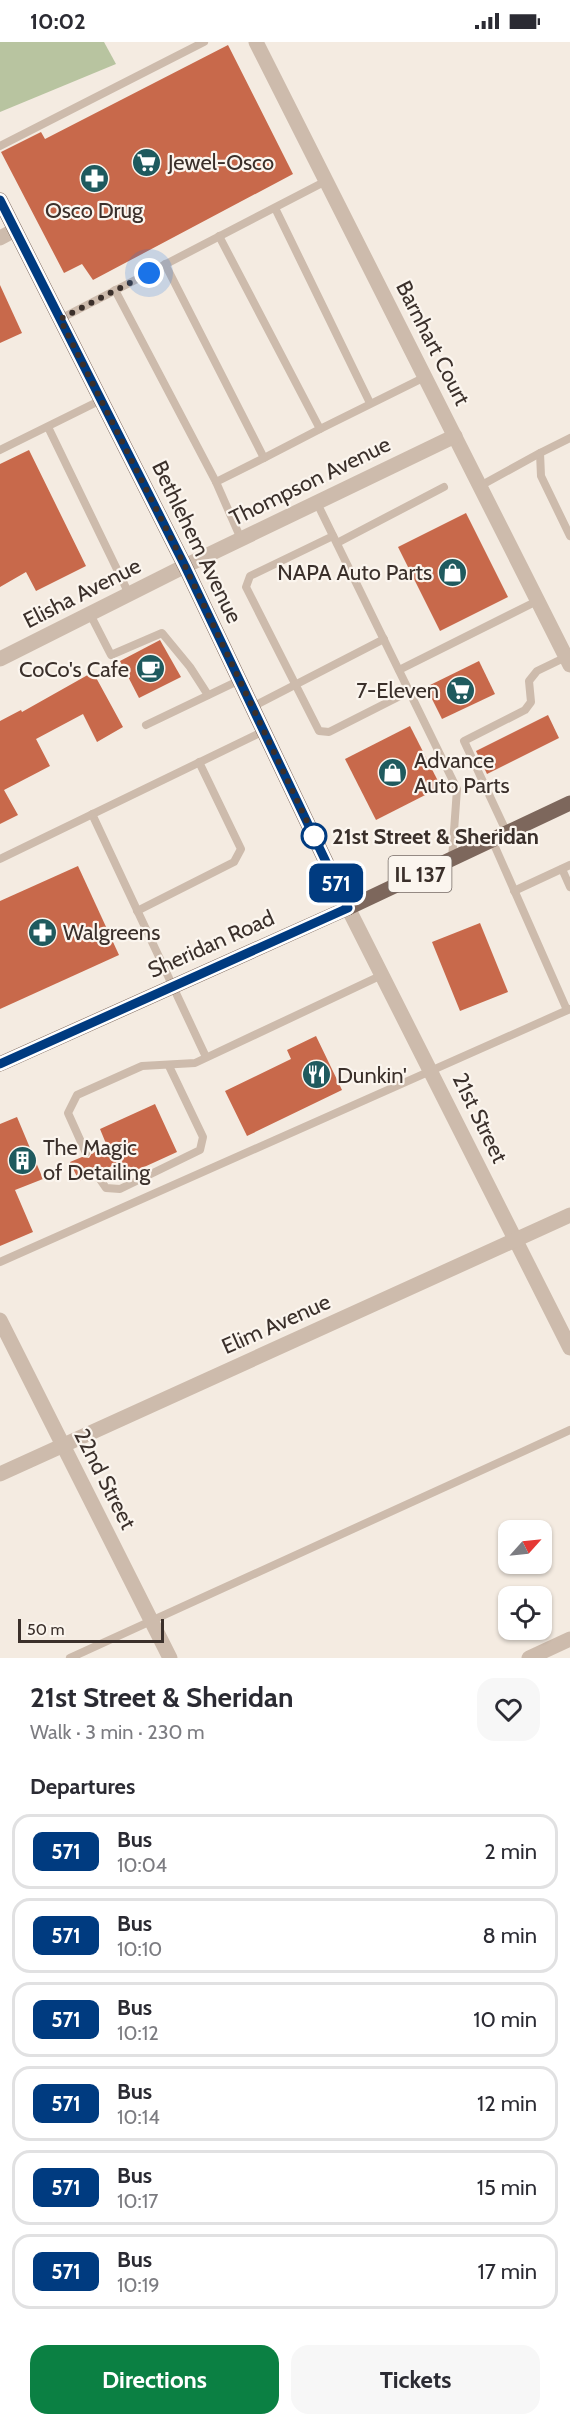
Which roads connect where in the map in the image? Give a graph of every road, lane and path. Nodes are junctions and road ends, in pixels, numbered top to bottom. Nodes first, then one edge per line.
1 (204, 42) edge
2 (256, 42) edge
3 (0, 146) edge
4 (326, 181) junction
5 (0, 200) edge
6 (275, 208) junction
7 (15, 230) junction
8 (219, 236) junction
9 (0, 238) edge
10 (165, 264) junction
11 (115, 290) junction
12 (60, 319) junction
13 (425, 377) junction
14 (101, 400) junction
15 (370, 403) junction
16 (48, 426) junction
17 (320, 429) junction
18 (455, 436) junction
19 (570, 438) edge
20 (0, 450) edge
21 (540, 453) junction
22 (264, 458) junction
23 (216, 482) junction
24 (480, 486) junction
25 (444, 487) dead end
26 (317, 503) junction
27 (570, 536) edge
28 (241, 539) junction
29 (335, 540) junction
30 (185, 566) junction
31 (129, 594) junction
32 (539, 600) junction
33 (90, 614) junction
34 (384, 639) junction
35 (0, 659) edge
36 (568, 661) edge
37 (399, 670) junction
38 (240, 680) junction
39 (295, 685) junction
40 (410, 691) junction
41 (208, 695) junction
42 (252, 707) junction
43 (146, 725) dead end
44 (264, 731) junction
45 (200, 762) junction
46 (570, 803) edge
47 (92, 814) junction
48 (507, 832) junction
49 (492, 840) junction
50 (0, 859) edge
51 (452, 859) junction
52 (566, 867) edge
53 (570, 886) edge
54 (514, 891) junction
55 (348, 908) junction
56 (137, 911) junction
57 (382, 975) junction
58 (172, 986) junction
59 (569, 1009) edge
60 (207, 1057) junction
61 (1, 1062) edge
62 (169, 1066) junction
63 (431, 1070) junction
64 (86, 1153) dead end
65 (96, 1175) dead end
66 (570, 1215) edge
67 (516, 1240) junction
68 (0, 1262) edge
69 (0, 1320) edge
70 (570, 1348) edge
71 (570, 1430) edge
72 (63, 1446) junction
73 (0, 1474) edge
74 (152, 1621) junction
75 (570, 1639) edge
76 (70, 1658) edge
77 (170, 1658) edge
78 (529, 1658) edge

1 - 3 lane
2 - 4 street, Barnhart Court
4 - 6 lane
4 - 13 street, Barnhart Court
5 - 7 main road, Bethlehem Avenue
6 - 8 lane
6 - 15 lane
7 - 9 street
7 - 12 main road, Bethlehem Avenue
8 - 10 lane
8 - 17 lane
10 - 11 lane
10 - 22 lane
11 - 12 lane
11 - 23 lane
12 - 14 main road, Bethlehem Avenue
13 - 15 lane
13 - 18 street, Barnhart Court
14 - 16 lane
14 - 30 main road, Bethlehem Avenue
15 - 17 lane
16 - 20 lane
16 - 31 lane
17 - 22 lane
18 - 24 street, Barnhart Court
18 - 26 street, Thompson Avenue
19 - 21 lane
21 - 24 lane
21 - 27 lane
22 - 23 lane
23 - 28 lane
24 - 32 street, Barnhart Court
25 - 29 lane
26 - 28 street, Thompson Avenue
26 - 29 lane
28 - 30 street, Thompson Avenue
29 - 34 lane
29 - 39 lane
30 - 31 street, Elisha Avenue
30 - 38 main road, Bethlehem Avenue
31 - 33 street, Elisha Avenue
32 - 36 street, Barnhart Court
32 - 37 lane
33 - 35 street, Elisha Avenue
33 - 41 lane
34 - 37 lane
34 - 39 lane
36 - 48 lane
37 - 40 lane
38 - 41 lane
38 - 42 main road, Bethlehem Avenue
39 - 40 lane
39 - 42 lane
40 - 51 lane
41 - 43 lane
42 - 44 main road, Bethlehem Avenue
44 - 45 lane
44 - 55 main road, Bethlehem Avenue
45 - 47 lane
45 - 56 lane
46 - 48 main road, Sheridan Road / IL 137
47 - 50 lane
47 - 56 lane
48 - 49 main road, Sheridan Road / IL 137
49 - 51 main road, Sheridan Road / IL 137
49 - 54 lane
51 - 55 main road, Sheridan Road / IL 137
52 - 53 lane
52 - 54 lane
54 - 59 lane
55 - 57 street, 21st Street
55 - 58 main road, Sheridan Road / IL 137
56 - 58 lane
57 - 60 lane
57 - 63 street, 21st Street
58 - 60 lane
58 - 61 main road, Sheridan Road / IL 137
59 - 63 lane
60 - 62 lane
62 - 64 lane
62 - 65 lane
63 - 67 street, 21st Street
63 - 68 lane
66 - 67 street, Elim Avenue
67 - 70 street, 21st Street
67 - 72 street, Elim Avenue
69 - 72 street, 22nd Street
71 - 74 lane
72 - 73 street, Elim Avenue
72 - 74 street, 22nd Street
74 - 76 lane
74 - 77 street, 22nd Street
75 - 78 street

